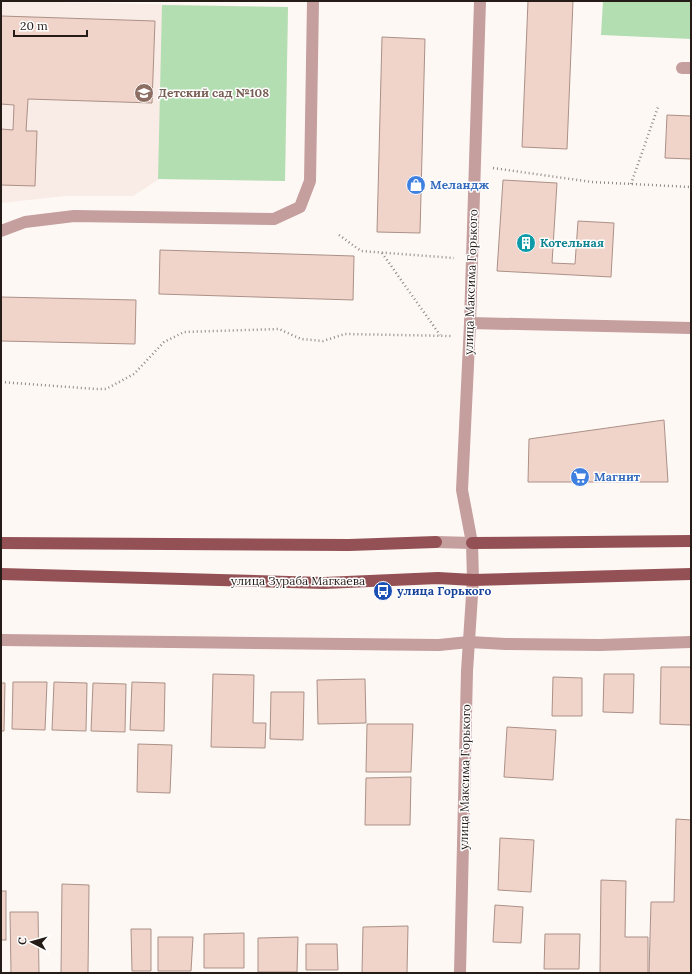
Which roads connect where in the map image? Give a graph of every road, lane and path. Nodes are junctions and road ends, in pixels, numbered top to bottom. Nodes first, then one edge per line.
1 (313, 1) edge
2 (480, 1) edge
3 (658, 107) dead end
4 (488, 168) dead end
5 (631, 184) junction
6 (691, 187) edge
7 (1, 231) edge
8 (339, 236) dead end
9 (382, 252) junction
10 (461, 258) dead end
11 (470, 323) junction
12 (691, 328) edge
13 (441, 336) junction
14 (456, 336) dead end
15 (1, 382) edge
16 (436, 542) joint
17 (691, 542) edge
18 (1, 543) edge
19 (472, 543) junction
20 (1, 574) edge
21 (691, 574) edge
22 (473, 580) junction
23 (1, 640) edge
24 (469, 642) junction
25 (691, 642) edge
26 (460, 973) edge

1 - 7 street
2 - 11 street, улица Максима Горького
3 - 5 path
4 - 5 path
5 - 6 path
8 - 9 path
9 - 10 path
9 - 13 path
11 - 12 street
11 - 19 street, улица Максима Горького
13 - 14 path
13 - 15 path
16 - 18 main road
16 - 19 street
17 - 19 main road
19 - 22 street, улица Максима Горького
20 - 22 main road, улица Зураба Магкаева
21 - 22 main road, улица Зураба Магкаева
22 - 24 street, улица Максима Горького
23 - 24 street
24 - 25 street
24 - 26 street, улица Максима Горького

